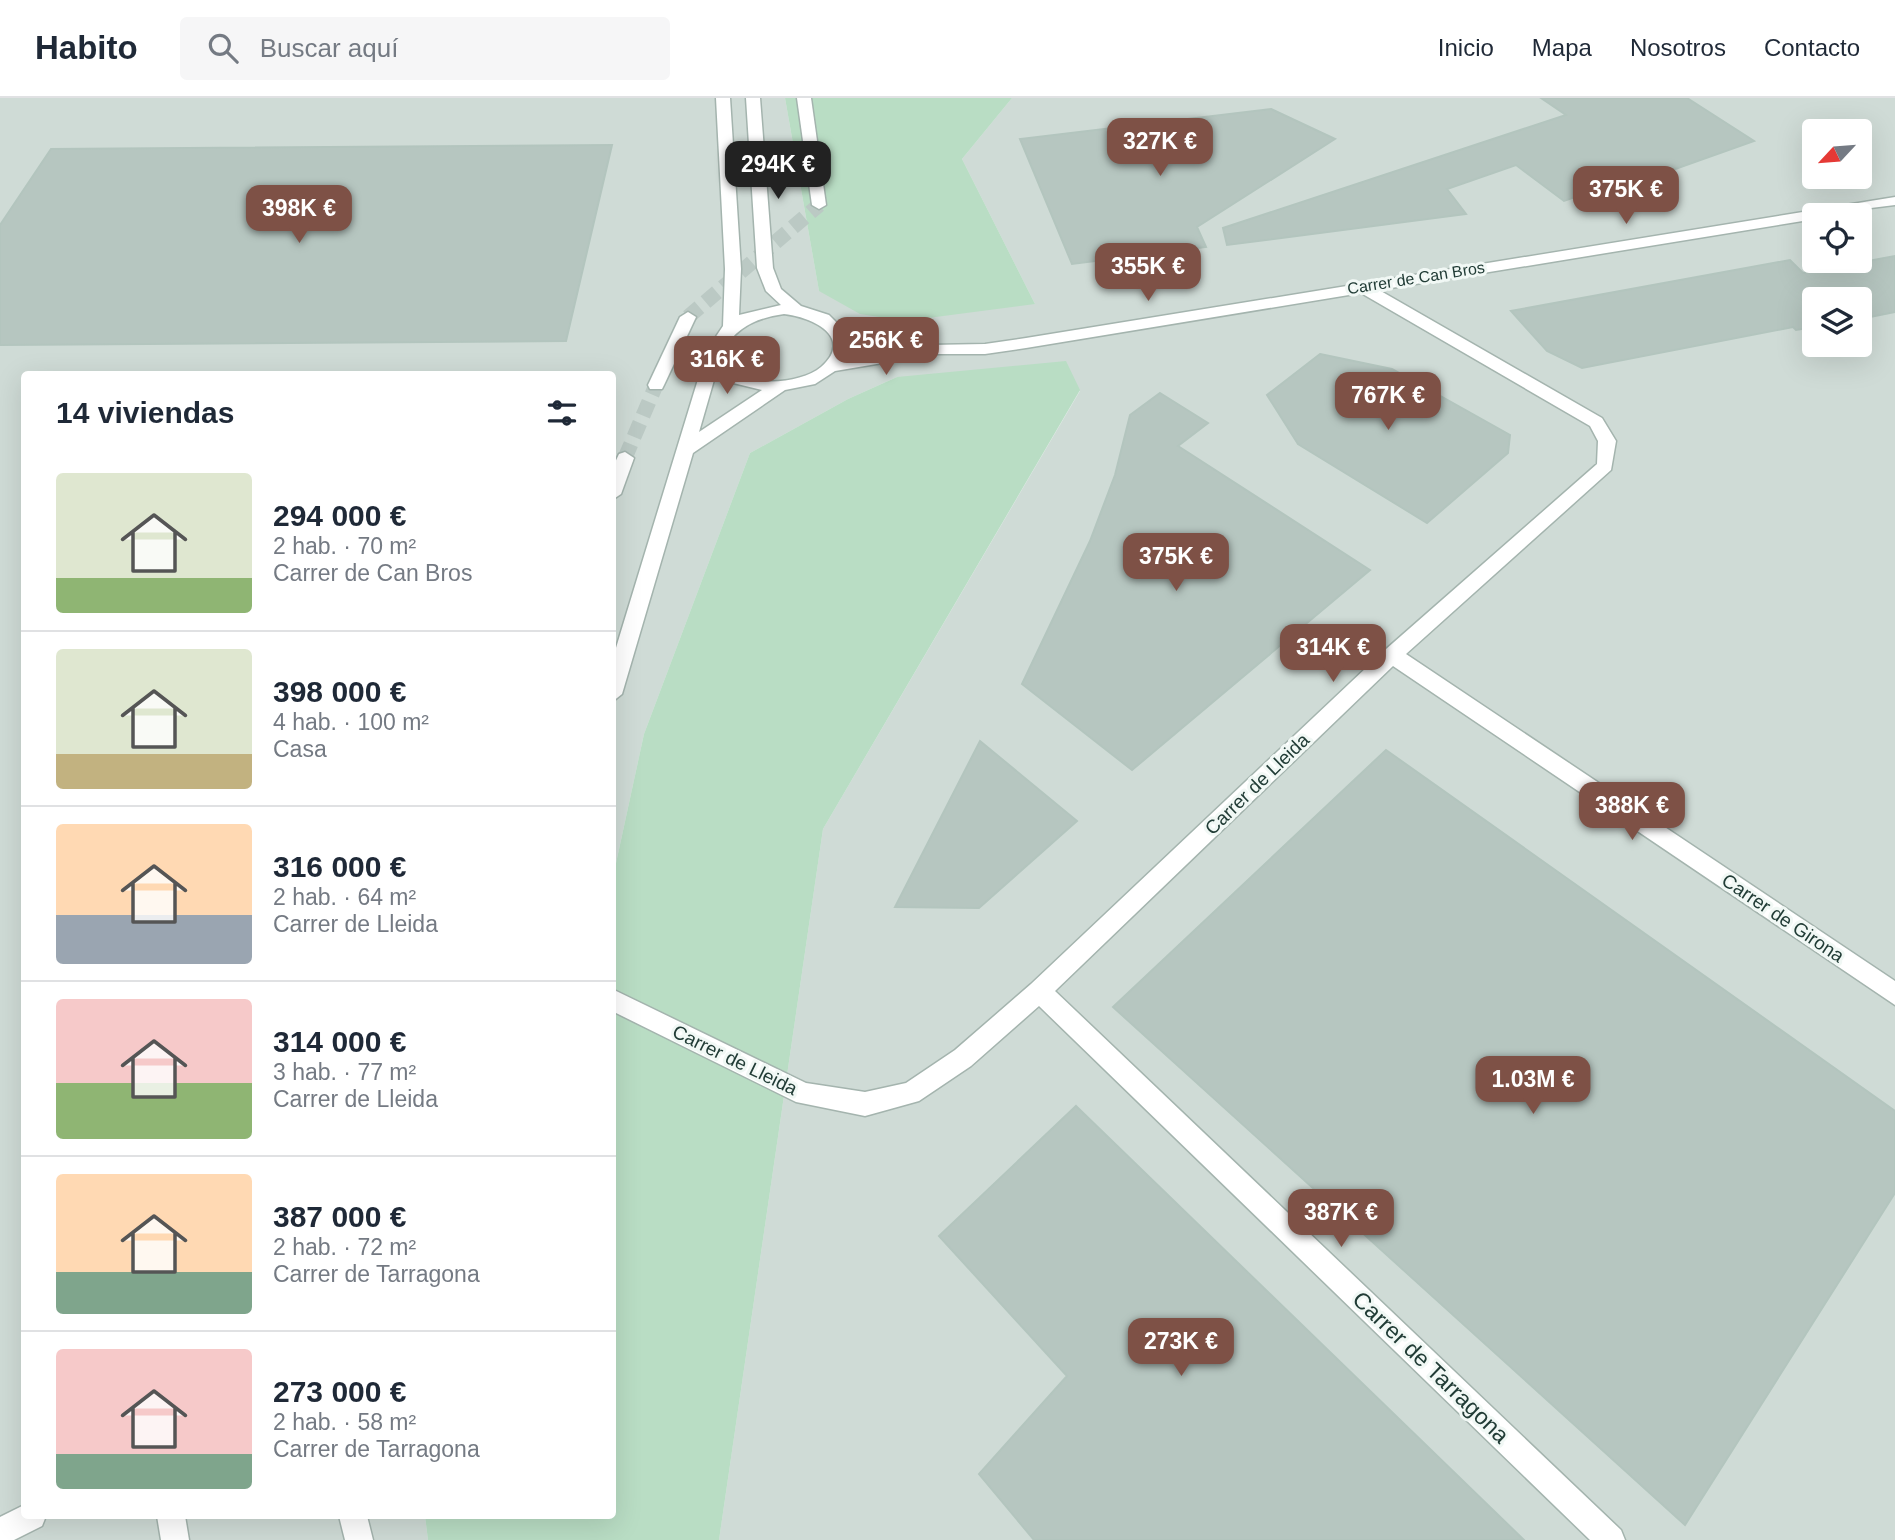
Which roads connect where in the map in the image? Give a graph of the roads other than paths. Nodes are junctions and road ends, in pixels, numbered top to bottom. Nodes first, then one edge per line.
1 (723, 98) edge
2 (753, 98) edge
3 (804, 98) edge
4 (1895, 201) edge
5 (819, 205) dead end
6 (1362, 287) junction
7 (795, 309) junction
8 (688, 317) tunnel mouth
9 (731, 326) junction
10 (837, 330) junction
11 (936, 349) junction
12 (715, 350) junction
13 (830, 368) junction
14 (656, 385) tunnel mouth
15 (779, 387) junction
16 (685, 450) junction
17 (625, 458) tunnel mouth
18 (616, 483) edge
19 (1392, 655) junction
20 (616, 681) edge
21 (1039, 991) junction
22 (1895, 994) edge
23 (616, 1001) edge
24 (26, 1519) edge
25 (172, 1519) edge
26 (354, 1519) edge
27 (0, 1532) edge
28 (175, 1540) edge
29 (359, 1540) edge
30 (1611, 1540) edge

1 - 9 street
2 - 7 street
3 - 5 street
4 - 6 street, Carrer de Can Bros
6 - 11 street, Carrer de Can Bros
6 - 19 street, Carrer de Lleida
7 - 9 street
7 - 10 street
8 - 14 street
9 - 12 street
10 - 11 street, Carrer de Can Bros
10 - 13 street
11 - 13 street, Carrer de Can Bros
12 - 15 street
12 - 16 street
13 - 15 street
15 - 16 street
16 - 20 street
17 - 18 street
19 - 21 street, Carrer de Lleida
19 - 22 street, Carrer de Girona
21 - 23 street, Carrer de Lleida
21 - 30 street, Carrer de Tarragona
24 - 27 street
25 - 28 street
26 - 29 street

